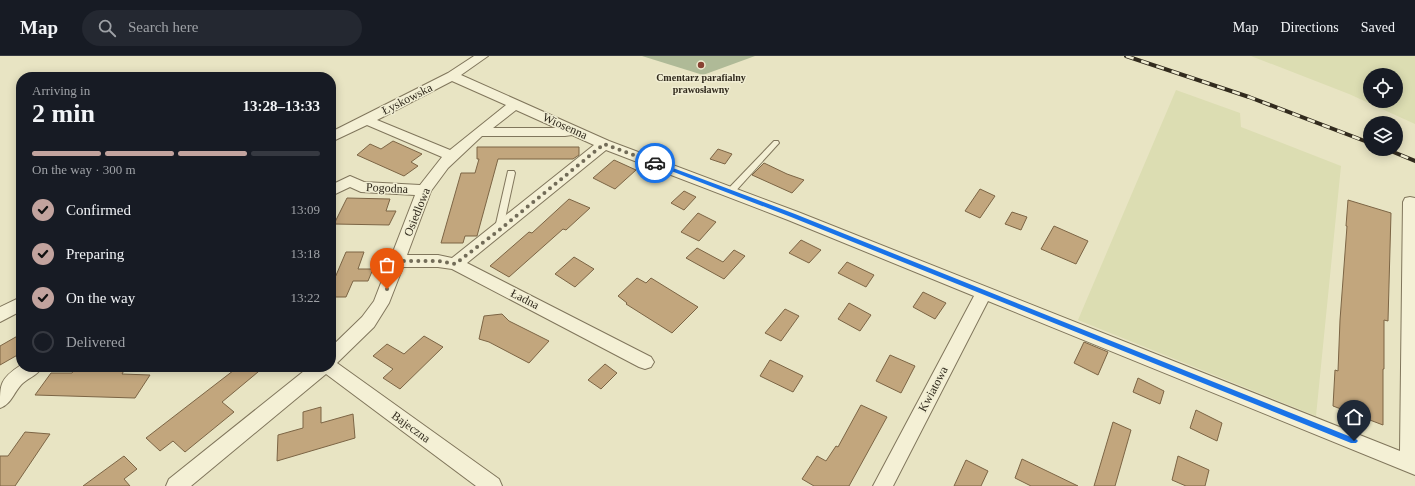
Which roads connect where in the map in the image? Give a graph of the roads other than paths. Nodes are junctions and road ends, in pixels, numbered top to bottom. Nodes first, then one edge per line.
1 (482, 56) edge
2 (452, 76) junction
3 (515, 104) junction
4 (366, 120) junction
5 (573, 130) junction
6 (481, 132) junction
7 (336, 135) edge
8 (776, 143) dead end
9 (604, 144) junction
10 (452, 156) junction
11 (511, 173) dead end
12 (336, 188) edge
13 (424, 190) junction
14 (730, 192) junction
15 (1410, 202) dead end
16 (498, 231) junction
17 (398, 261) junction
18 (455, 264) junction
19 (984, 292) junction
20 (16, 306) edge
21 (0, 315) edge
22 (336, 353) edge
23 (645, 362) dead end
24 (25, 372) edge
25 (316, 372) edge
26 (336, 372) edge
27 (0, 400) edge
28 (1413, 465) edge
29 (176, 486) edge
30 (492, 486) edge
31 (883, 486) edge

1 - 2 street, Łyskowska
2 - 3 street, Wiosenna
2 - 4 street, Łyskowska
3 - 5 street, Wiosenna
3 - 6 street, Osiedlowa
4 - 7 street, Łyskowska
4 - 10 street
5 - 6 street
5 - 9 street, Wiosenna
6 - 10 street, Osiedlowa
8 - 14 lane
9 - 14 street, Wiosenna
9 - 16 street
10 - 13 street, Osiedlowa
11 - 16 lane
12 - 13 street, Pogodna
13 - 17 street, Osiedlowa
14 - 19 street, Wiosenna
15 - 28 street
16 - 18 street
17 - 18 street, Ładna
17 - 22 street, Osiedlowa
18 - 23 street, Ładna
19 - 28 street, Wiosenna
19 - 31 street, Kwiatowa
20 - 21 street
24 - 27 street
25 - 29 street
26 - 30 street, Bajeczna

